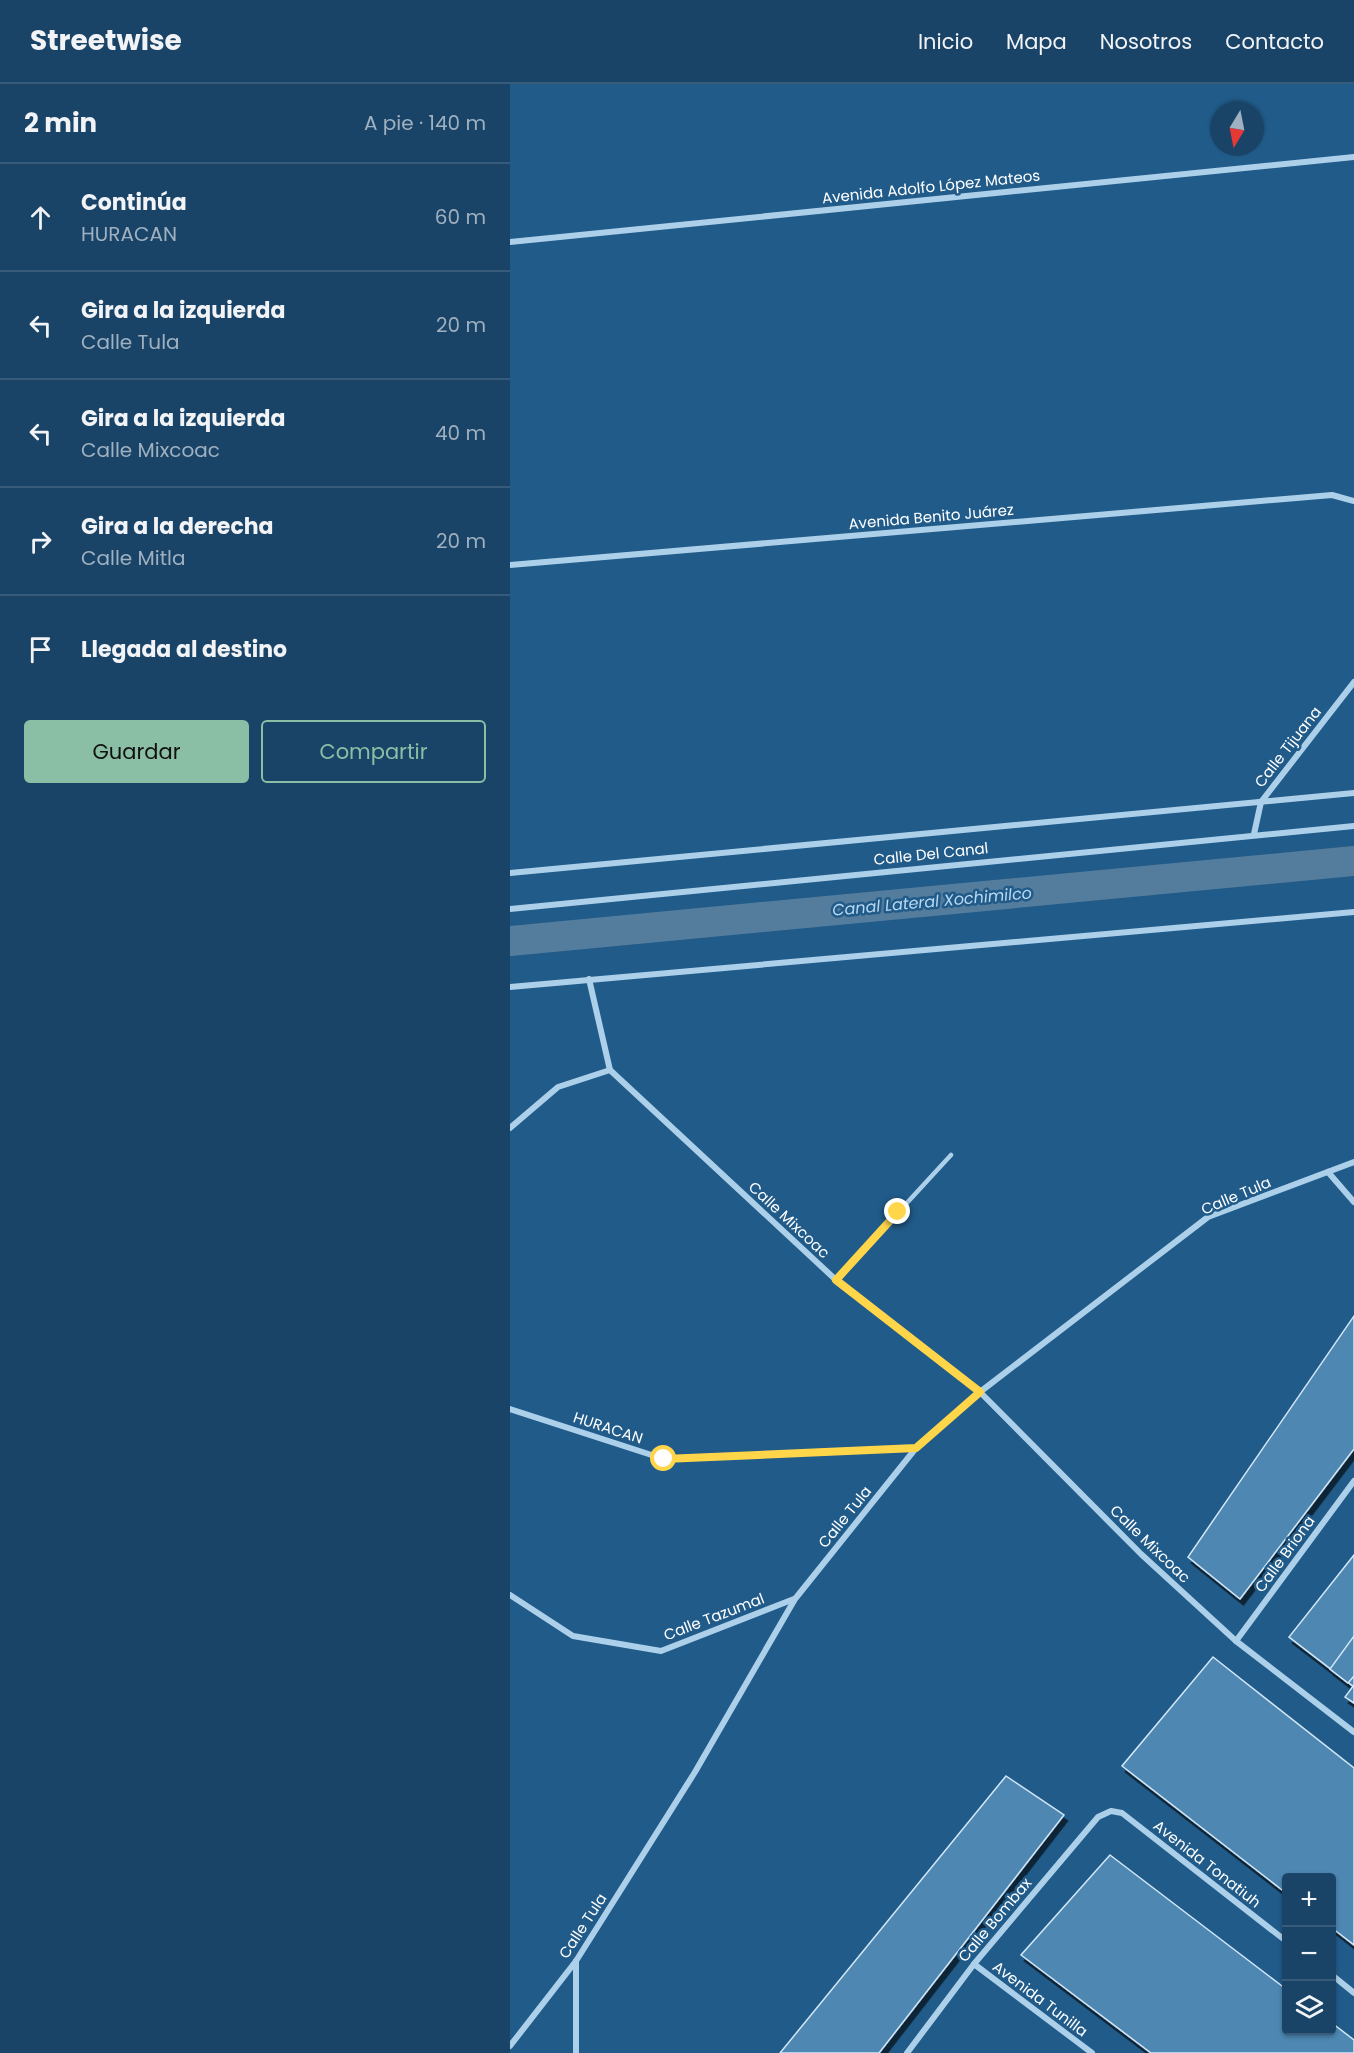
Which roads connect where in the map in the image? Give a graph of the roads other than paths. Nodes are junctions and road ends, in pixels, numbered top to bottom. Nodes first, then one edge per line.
1 (1354, 157) edge
2 (510, 242) edge
3 (1354, 501) edge
4 (510, 565) edge
5 (1354, 682) edge
6 (1354, 793) edge
7 (1261, 801) junction
8 (1354, 826) edge
9 (1254, 834) junction
10 (510, 873) edge
11 (510, 909) edge
12 (1354, 912) edge
13 (588, 979) junction
14 (510, 987) edge
15 (610, 1070) junction
16 (510, 1128) edge
17 (951, 1155) dead end
18 (1354, 1162) edge
19 (1328, 1172) junction
20 (1354, 1202) edge
21 (836, 1280) junction
22 (980, 1392) junction
23 (510, 1409) edge
24 (916, 1448) junction
25 (1354, 1482) edge
26 (510, 1595) edge
27 (795, 1599) junction
28 (1236, 1641) junction
29 (1354, 1732) edge
30 (1111, 1811) joint
31 (1282, 1937) edge
32 (576, 1961) junction
33 (974, 1964) junction
34 (1336, 1979) edge
35 (1354, 1993) edge
36 (510, 2046) edge
37 (576, 2053) edge
38 (907, 2053) edge
39 (1092, 2053) edge

1 - 2 street, Avenida Adolfo López Mateos
3 - 4 street, Avenida Benito Juárez
5 - 7 street, Calle Tijuana
6 - 7 street
7 - 9 street, Calle Tijuana
7 - 10 street
8 - 9 street, Calle Del Canal
9 - 11 street, Calle Del Canal
12 - 13 street
13 - 14 street
13 - 15 street
15 - 16 street
15 - 21 street, Calle Mixcoac
17 - 21 lane
18 - 19 street, Calle Tula
19 - 20 street
19 - 22 street, Calle Tula
21 - 22 street, Calle Mixcoac
22 - 24 street, Calle Tula
22 - 28 street, Calle Mixcoac
23 - 24 street, HURACAN
24 - 27 street, Calle Tula
25 - 28 street, Calle Briona
26 - 27 street, Calle Tazumal
27 - 32 street, Calle Tula
28 - 29 street, Calle Mixcoac
30 - 31 street, Avenida Tonatiuh
30 - 33 street, Calle Bombax
32 - 36 street, Calle Tula
32 - 37 street
33 - 38 street, Calle Bombax
33 - 39 street, Avenida Tunilla
34 - 35 street

